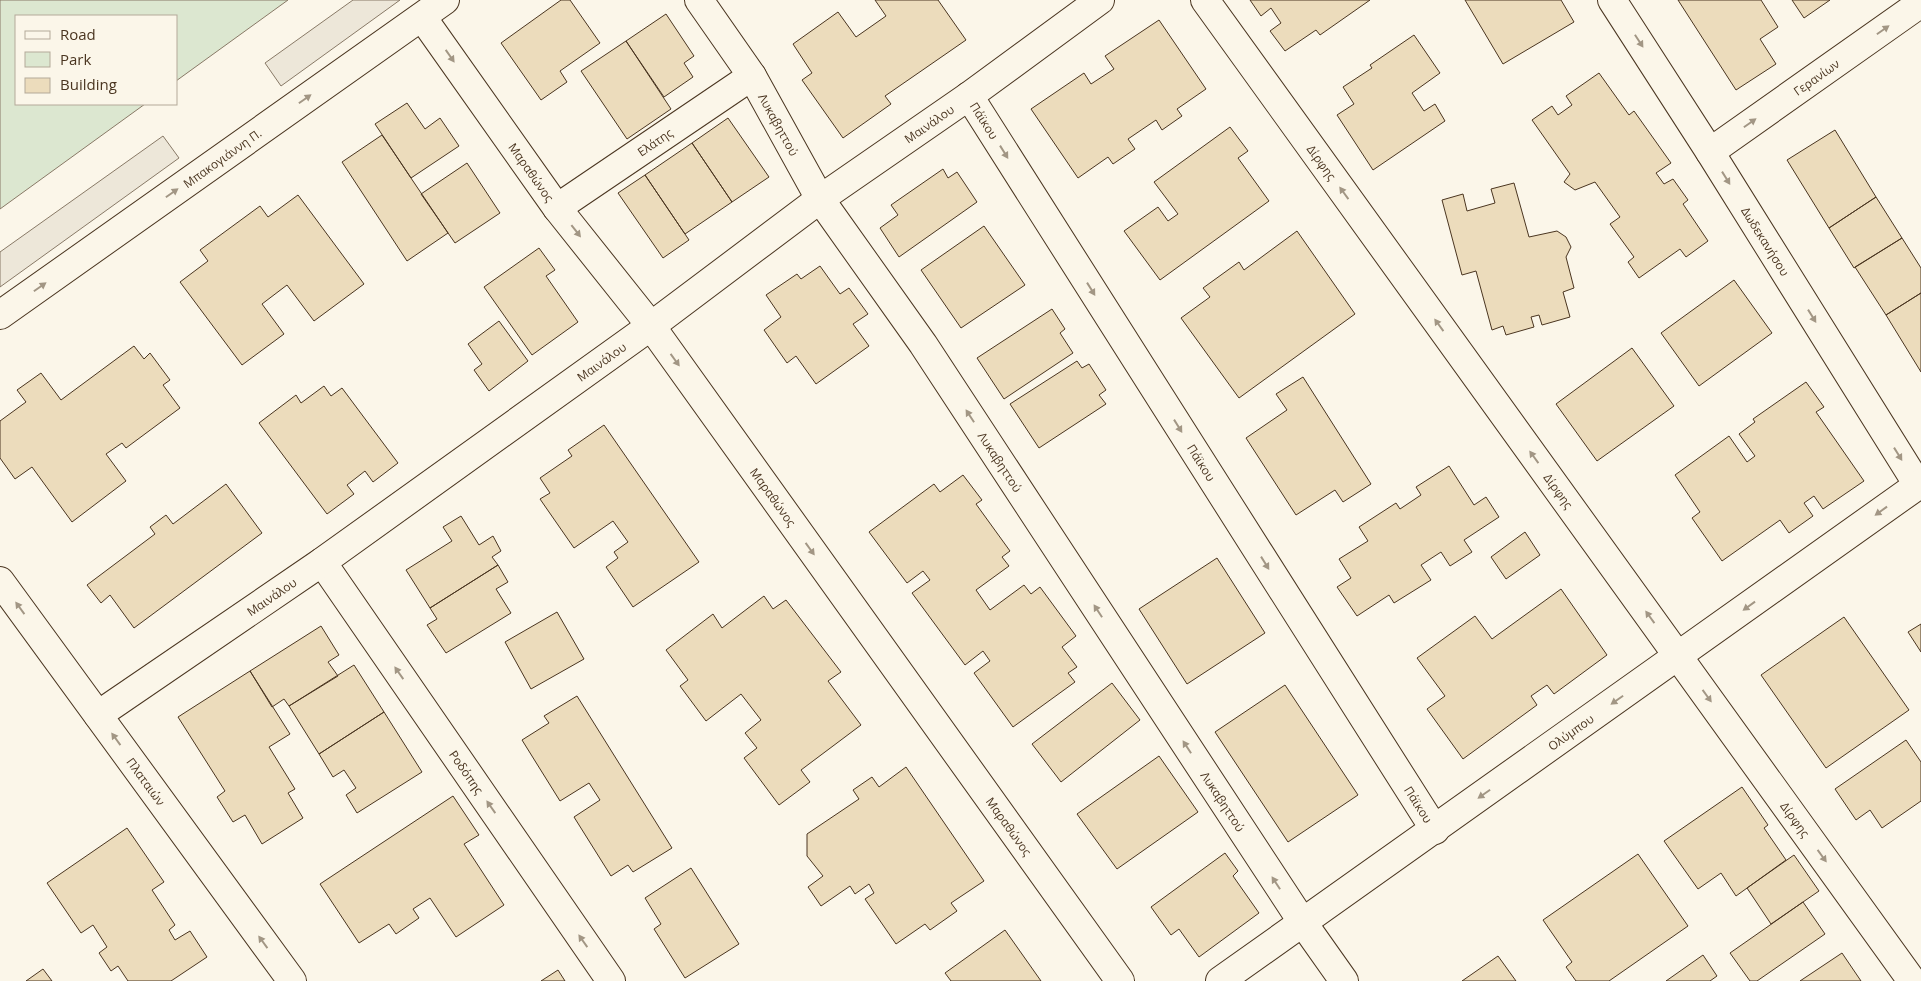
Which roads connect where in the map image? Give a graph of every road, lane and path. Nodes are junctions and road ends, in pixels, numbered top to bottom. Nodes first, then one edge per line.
1 (445, 0) edge
2 (700, 0) edge
3 (1100, 0) edge
4 (1205, 0) edge
5 (1612, 0) edge
6 (1921, 3) edge
7 (422, 17) junction
8 (752, 76) junction
9 (969, 96) junction
10 (1710, 152) junction
11 (820, 199) junction
12 (557, 208) junction
13 (0, 315) edge
14 (651, 326) junction
15 (1920, 484) edge
16 (322, 562) junction
17 (0, 581) edge
18 (1678, 656) junction
19 (98, 715) junction
20 (1435, 830) junction
21 (1303, 923) junction
22 (292, 981) edge
23 (611, 981) edge
24 (1120, 981) edge
25 (1220, 981) edge
26 (1344, 981) edge
27 (1912, 981) edge

1 - 7 street, Μπακογιάννη Π.
2 - 8 street, Λυκαβηττού
3 - 9 street, Μαινάλου
18 -> 4 street, Δίρφης
5 -> 10 street, Δωδεκανήσου
10 -> 6 street, Γερανίων
7 -> 12 street, Μαραθώνος
13 -> 7 street, Μπακογιάννη Π.
8 - 11 street, Λυκαβηττού
8 - 12 street, Ελάτης
9 - 11 street, Μαινάλου
9 -> 20 street, Πάϊκου
10 -> 15 street, Δωδεκανήσου
11 - 14 street, Μαινάλου
21 -> 11 street, Λυκαβηττού
12 -> 14 street, Μαραθώνος
14 - 16 street, Μαινάλου
14 -> 24 street, Μαραθώνος
15 -> 18 street, Ολύμπου
16 - 19 street, Μαινάλου
23 -> 16 street, Ροδόπης
19 -> 17 street, Πλαταιών
18 -> 20 street, Ολύμπου
18 -> 27 street, Δίρφης
22 -> 19 street, Πλαταιών
20 - 21 street, Ολύμπου
21 - 25 street, Ολύμπου
21 - 26 street, Λυκαβηττού

